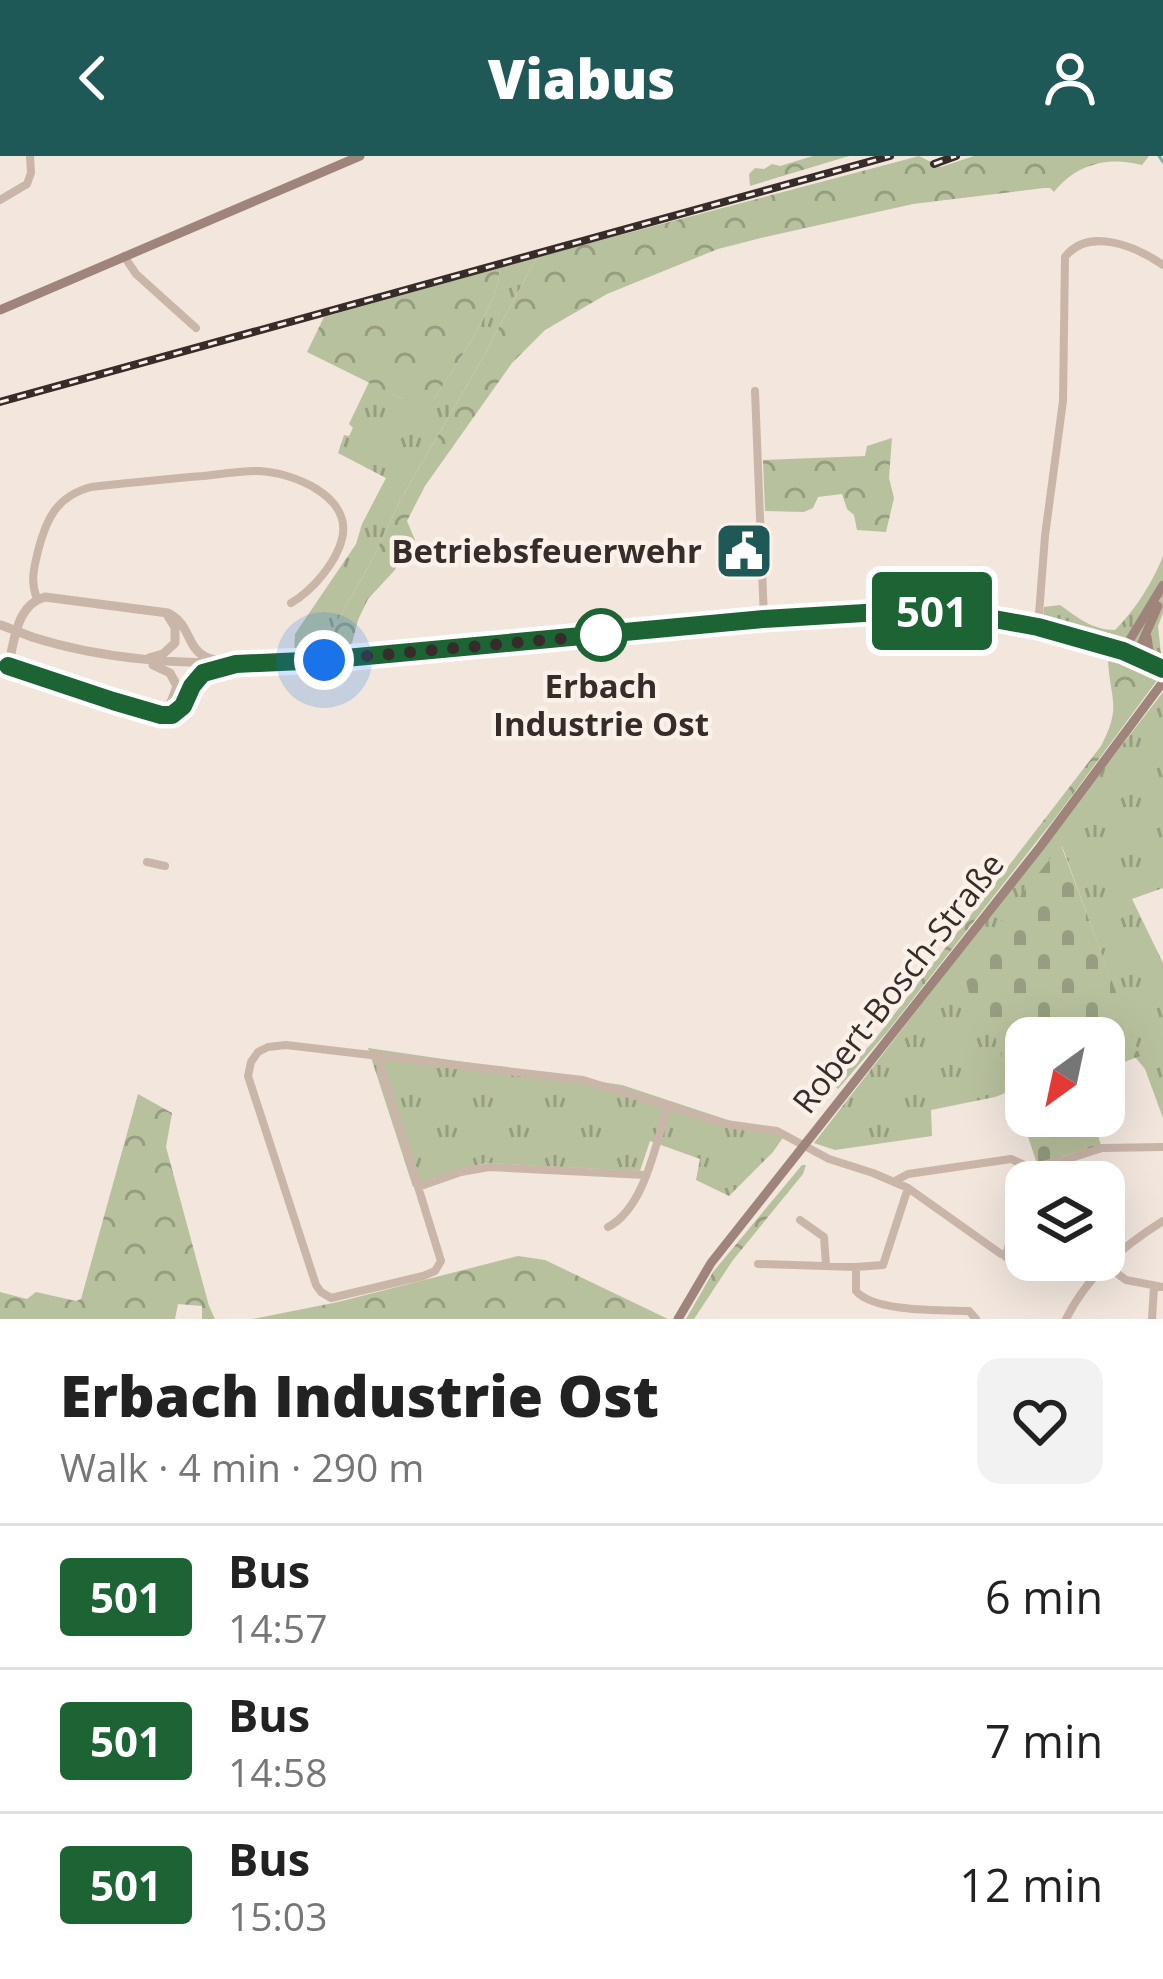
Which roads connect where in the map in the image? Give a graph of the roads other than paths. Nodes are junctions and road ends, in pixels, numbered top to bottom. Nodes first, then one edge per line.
1 (30, 156) edge
2 (325, 156) edge
3 (360, 156) edge
4 (326, 170) junction
5 (0, 200) edge
6 (124, 255) junction
7 (1163, 265) edge
8 (0, 310) edge
9 (196, 328) dead end
10 (755, 392) dead end
11 (1163, 585) edge
12 (1163, 596) edge
13 (37, 599) junction
14 (291, 603) dead end
15 (158, 610) junction
16 (764, 619) junction
17 (1, 625) edge
18 (1038, 627) junction
19 (1147, 631) junction
20 (1128, 653) junction
21 (130, 659) junction
22 (236, 664) junction
23 (1163, 669) edge
24 (1161, 685) edge
25 (142, 709) junction
26 (147, 862) dead end
27 (165, 866) dead end
28 (377, 1054) junction
29 (668, 1105) junction
30 (804, 1144) junction
31 (1163, 1147) edge
32 (1015, 1161) edge
33 (1062, 1161) edge
34 (645, 1175) junction
35 (895, 1181) junction
36 (418, 1187) junction
37 (908, 1188) junction
38 (800, 1220) dead end
39 (1163, 1221) edge
40 (608, 1227) dead end
41 (1125, 1246) edge
42 (1005, 1256) edge
43 (758, 1264) dead end
44 (826, 1265) junction
45 (856, 1268) junction
46 (1125, 1279) edge
47 (1091, 1281) edge
48 (1158, 1287) edge
49 (678, 1319) edge
50 (976, 1319) edge
51 (1066, 1319) edge
52 (1151, 1319) edge

1 - 5 street
2 - 4 street
3 - 4 main road
4 - 6 main road
6 - 8 main road
6 - 9 street
7 - 18 street
10 - 16 street
11 - 20 main road
12 - 19 main road
13 - 14 street
13 - 15 street
13 - 25 street
15 - 21 street
15 - 22 street
16 - 18 street
16 - 22 street
17 - 21 street, bridge
18 - 20 street
19 - 20 main road
19 - 23 main road
20 - 23 street
21 - 22 street
21 - 25 street
22 - 25 street
24 - 30 main road, Robert-Bosch-Straße
26 - 27 street
28 - 29 street
28 - 36 street
28 - 36 street
29 - 30 street
29 - 34 street
30 - 35 street
30 - 49 main road, Robert-Bosch-Straße
31 - 33 street
32 - 35 street
34 - 36 street
34 - 40 street
35 - 37 street
37 - 42 street
37 - 45 street
38 - 44 street
39 - 41 street
43 - 44 street
44 - 45 street
45 - 50 street
46 - 48 street
47 - 51 street
48 - 52 street

